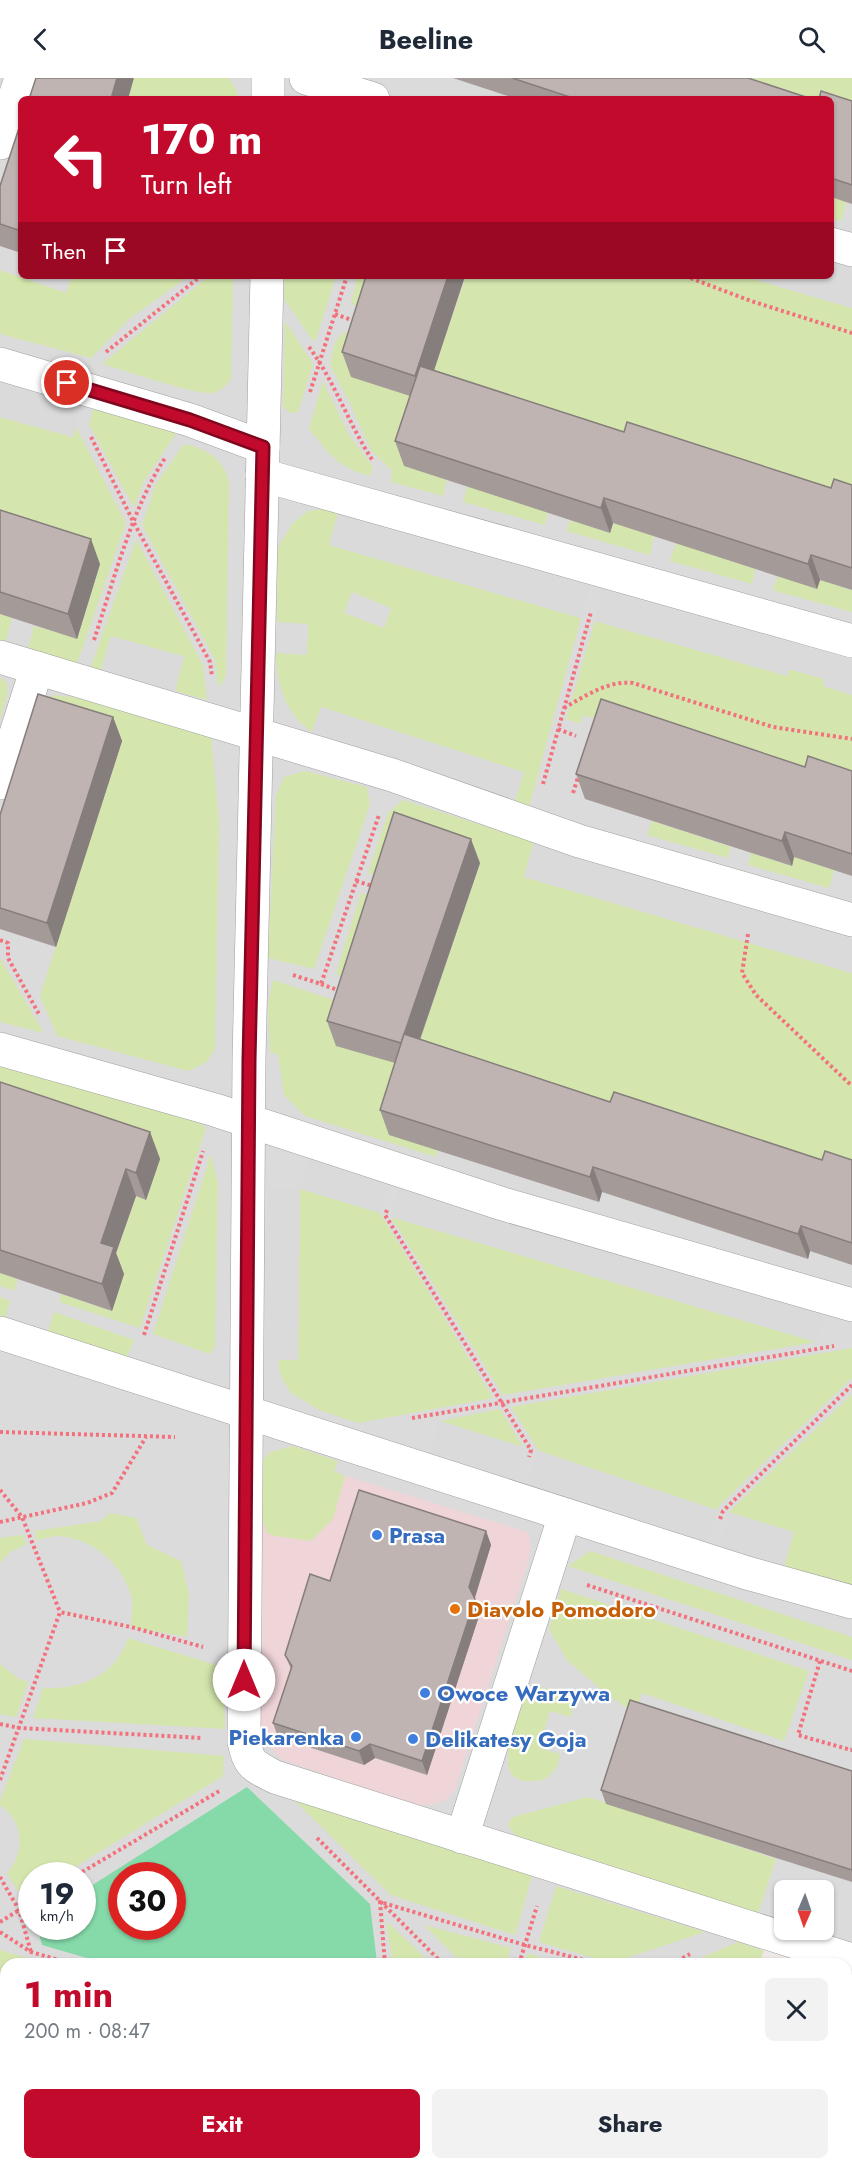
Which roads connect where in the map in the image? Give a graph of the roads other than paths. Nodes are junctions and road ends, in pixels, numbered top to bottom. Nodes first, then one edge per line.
1 (21, 78) edge
2 (268, 78) edge
3 (306, 78) edge
4 (268, 96) edge
5 (363, 96) edge
6 (0, 143) edge
7 (834, 244) edge
8 (852, 250) edge
9 (267, 284) edge
10 (0, 364) edge
11 (262, 461) junction
12 (852, 641) edge
13 (0, 657) edge
14 (37, 668) junction
15 (257, 735) junction
16 (0, 783) edge
17 (852, 920) edge
18 (0, 1049) edge
19 (249, 1121) junction
20 (852, 1305) edge
21 (0, 1333) edge
22 (246, 1411) junction
23 (565, 1515) junction
24 (852, 1602) edge
25 (462, 1837) junction
26 (846, 1958) edge

1 - 6 street
2 - 4 street
3 - 5 street
7 - 8 street
9 - 11 street
10 - 11 street
11 - 12 street
11 - 15 street
13 - 14 street
14 - 15 street
14 - 16 street
15 - 17 street
15 - 19 street
18 - 19 street
19 - 20 street
19 - 22 street
21 - 22 street
22 - 23 street
22 - 25 street
23 - 24 street
23 - 25 street
25 - 26 street

